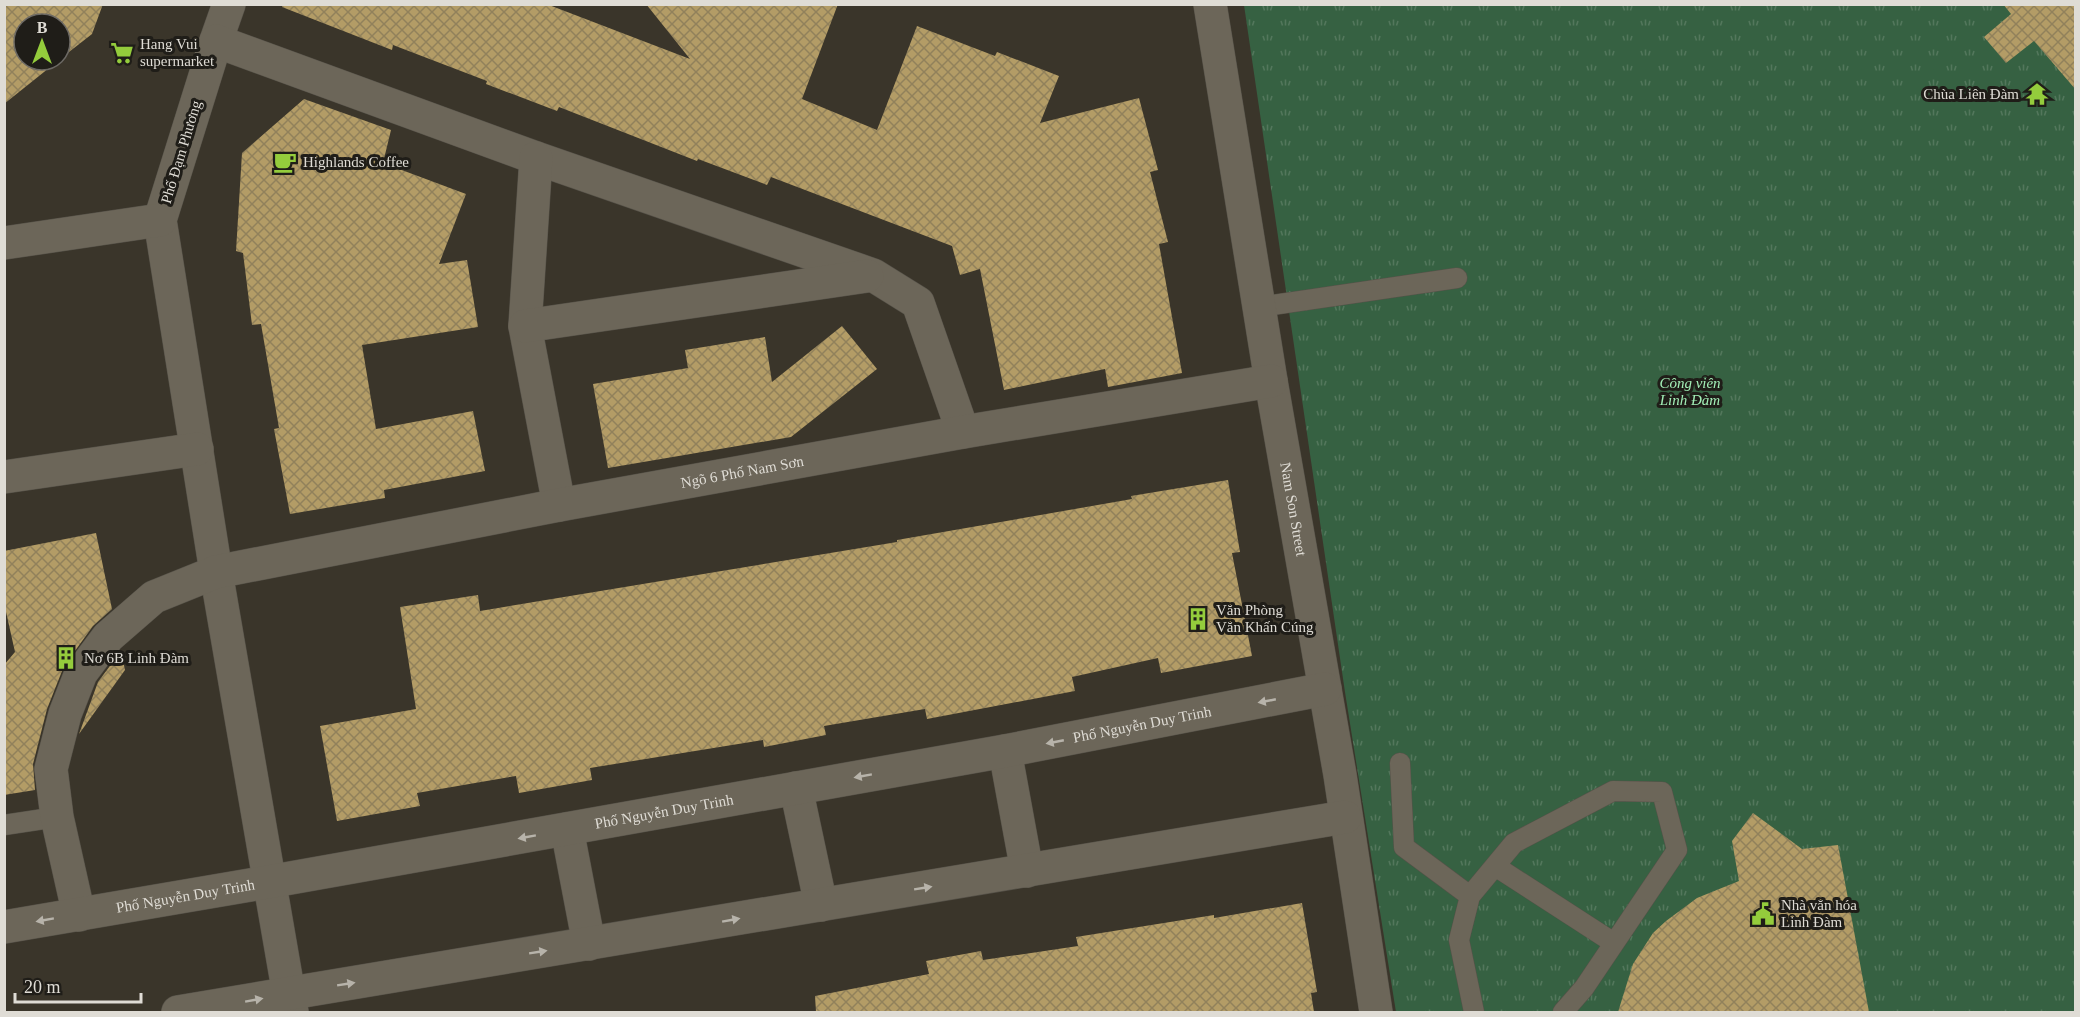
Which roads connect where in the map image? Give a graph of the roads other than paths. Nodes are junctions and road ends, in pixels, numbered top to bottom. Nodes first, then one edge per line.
1 (229, 4) edge
2 (1208, 5) edge
3 (216, 40) junction
4 (536, 158) junction
5 (160, 220) junction
6 (4, 243) edge
7 (873, 275) junction
8 (1457, 278) dead end
9 (1259, 308) junction
10 (525, 326) junction
11 (1271, 381) junction
12 (963, 432) junction
13 (196, 449) junction
14 (4, 477) edge
15 (559, 505) junction
16 (216, 572) junction
17 (1324, 689) junction
18 (1005, 752) junction
19 (1400, 763) dead end
20 (796, 788) junction
21 (57, 817) junction
22 (1345, 817) junction
23 (4, 825) edge
24 (567, 830) junction
25 (1495, 866) junction
26 (1027, 871) junction
27 (268, 882) junction
28 (1470, 896) junction
29 (821, 905) junction
30 (79, 915) junction
31 (4, 927) edge
32 (1614, 943) junction
33 (589, 944) junction
34 (290, 1003) edge
35 (177, 1012) edge
36 (1376, 1012) edge
37 (1474, 1012) edge
38 (1563, 1012) edge

1 - 3 street, Phố Đạm Phương
2 - 9 street, Nam Son Street
3 - 4 street
3 - 5 street, Phố Đạm Phương
4 - 7 street
4 - 10 street
5 - 6 street, Phố Đạm Phương
5 - 13 street
7 - 10 street
7 - 12 street
8 - 9 lane
9 - 11 street, Nam Son Street
10 - 15 street
11 - 12 street, Ngõ 6 Phố Nam Sơn
11 - 17 street, Nam Son Street
12 - 15 street, Ngõ 6 Phố Nam Sơn
13 - 14 street
13 - 16 street
15 - 16 street, Ngõ 6 Phố Nam Sơn
16 - 21 street, Ngõ 6 Phố Nam Sơn
16 - 27 street
17 -> 18 street, Phố Nguyễn Duy Trinh
17 - 22 street, Nam Son Street
18 -> 20 street, Phố Nguyễn Duy Trinh
18 - 26 street
19 - 28 lane
20 - 24 street, Phố Nguyễn Duy Trinh
20 - 29 street
21 - 23 lane
21 - 30 street, Ngõ 6 Phố Nam Sơn
22 - 26 street
22 - 36 street, Nam Son Street
24 -> 27 street, Phố Nguyễn Duy Trinh
24 - 33 street
25 - 28 lane
25 - 32 lane
25 - 32 lane
29 -> 26 street
27 - 30 street, Phố Nguyễn Duy Trinh
27 - 34 street
28 - 37 lane
33 -> 29 street
30 -> 31 street, Phố Nguyễn Duy Trinh
32 - 38 lane
34 -> 33 street
35 -> 34 street

